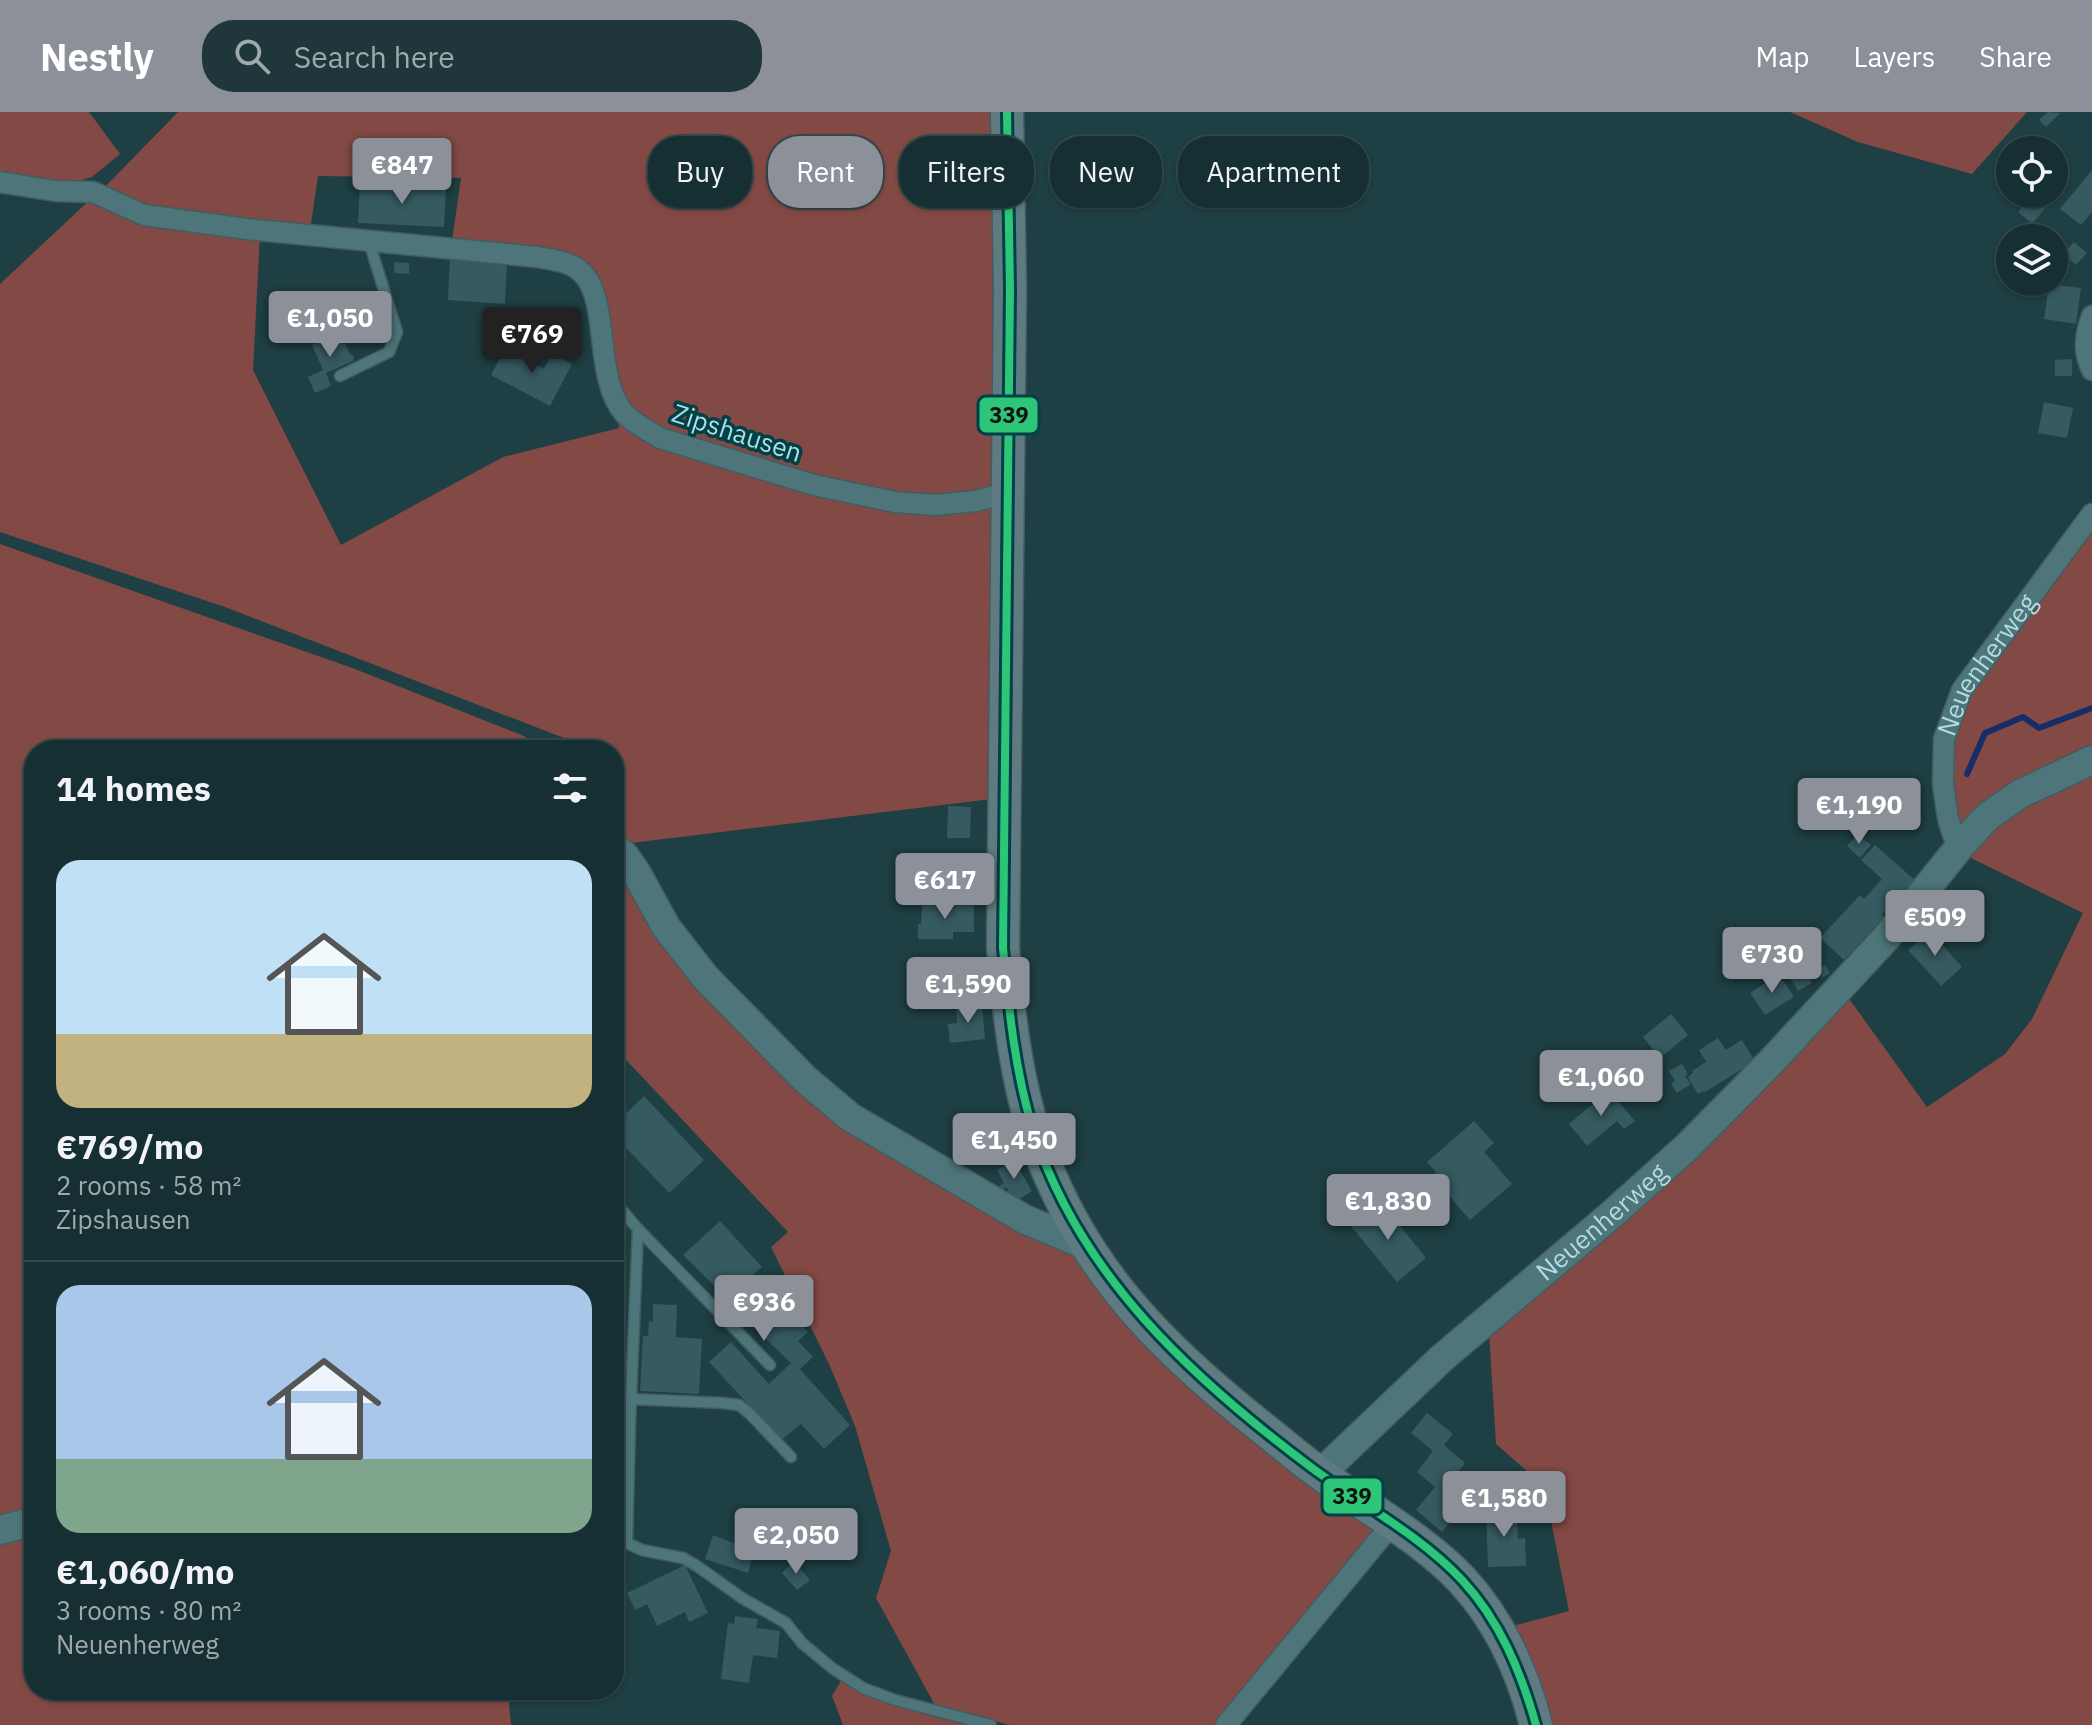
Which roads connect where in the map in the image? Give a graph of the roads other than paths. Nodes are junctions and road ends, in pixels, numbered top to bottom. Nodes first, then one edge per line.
1 (1007, 112) edge
2 (0, 182) edge
3 (369, 242) junction
4 (2092, 316) edge
5 (2092, 370) edge
6 (340, 376) dead end
7 (1006, 493) junction
8 (2092, 514) edge
9 (2092, 760) edge
10 (1962, 844) junction
11 (624, 855) edge
12 (624, 1213) edge
13 (638, 1229) junction
14 (1088, 1246) junction
15 (770, 1365) dead end
16 (631, 1399) junction
17 (791, 1457) dead end
18 (1320, 1474) junction
19 (24, 1524) edge
20 (1392, 1524) junction
21 (0, 1530) edge
22 (991, 1725) edge
23 (1226, 1725) edge
24 (1536, 1725) edge

1 - 7 main road
2 - 3 street, Zipshausen
3 - 6 lane
3 - 7 street, Zipshausen
4 - 5 street
7 - 14 main road
8 - 10 street, Neuenherweg
9 - 10 street
10 - 18 street, Neuenherweg
11 - 14 street
12 - 13 lane
13 - 15 lane
13 - 16 lane
14 - 18 main road
16 - 17 lane
16 - 22 lane
18 - 20 main road
19 - 21 street
20 - 23 street
20 - 24 main road

